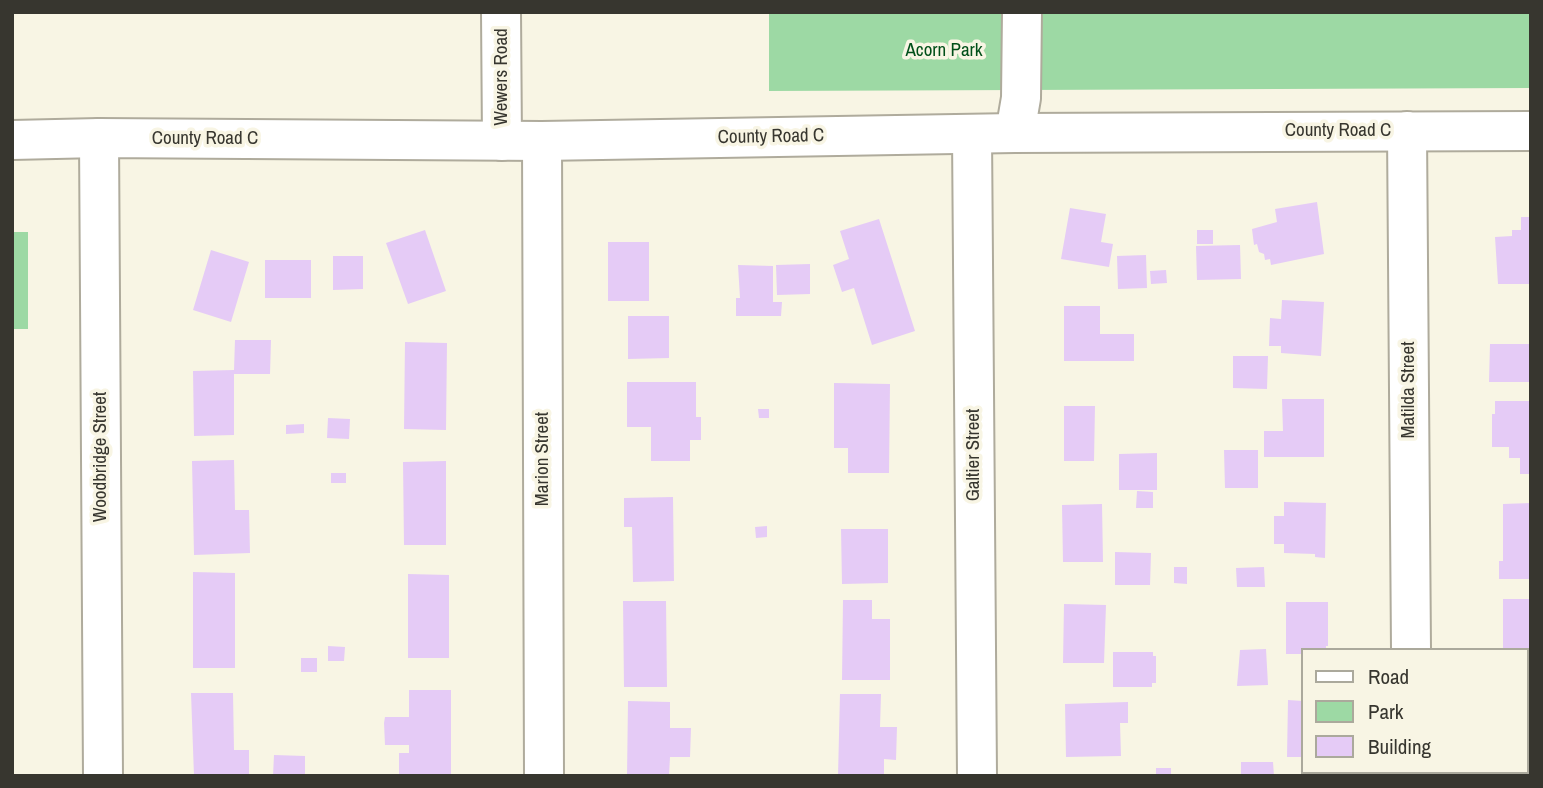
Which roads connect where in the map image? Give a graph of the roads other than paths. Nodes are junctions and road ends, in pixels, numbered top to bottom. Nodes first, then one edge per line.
1 (501, 12) edge
2 (1022, 12) edge
3 (1407, 131) junction
4 (1531, 131) edge
5 (1015, 133) junction
6 (972, 134) junction
7 (99, 138) junction
8 (12, 139) edge
9 (502, 141) junction
10 (542, 141) junction
11 (1412, 648) edge
12 (103, 776) edge
13 (544, 776) edge
14 (977, 776) edge

1 - 9 street, Wewers Road
2 - 5 street
3 - 4 street, County Road C
3 - 5 street, County Road C
3 - 11 street, Matilda Street
5 - 6 street, County Road C
6 - 10 street, County Road C
6 - 14 street, Galtier Street
7 - 8 street, County Road C
7 - 9 street, County Road C
7 - 12 street, Woodbridge Street
9 - 10 street, County Road C
10 - 13 street, Marion Street

